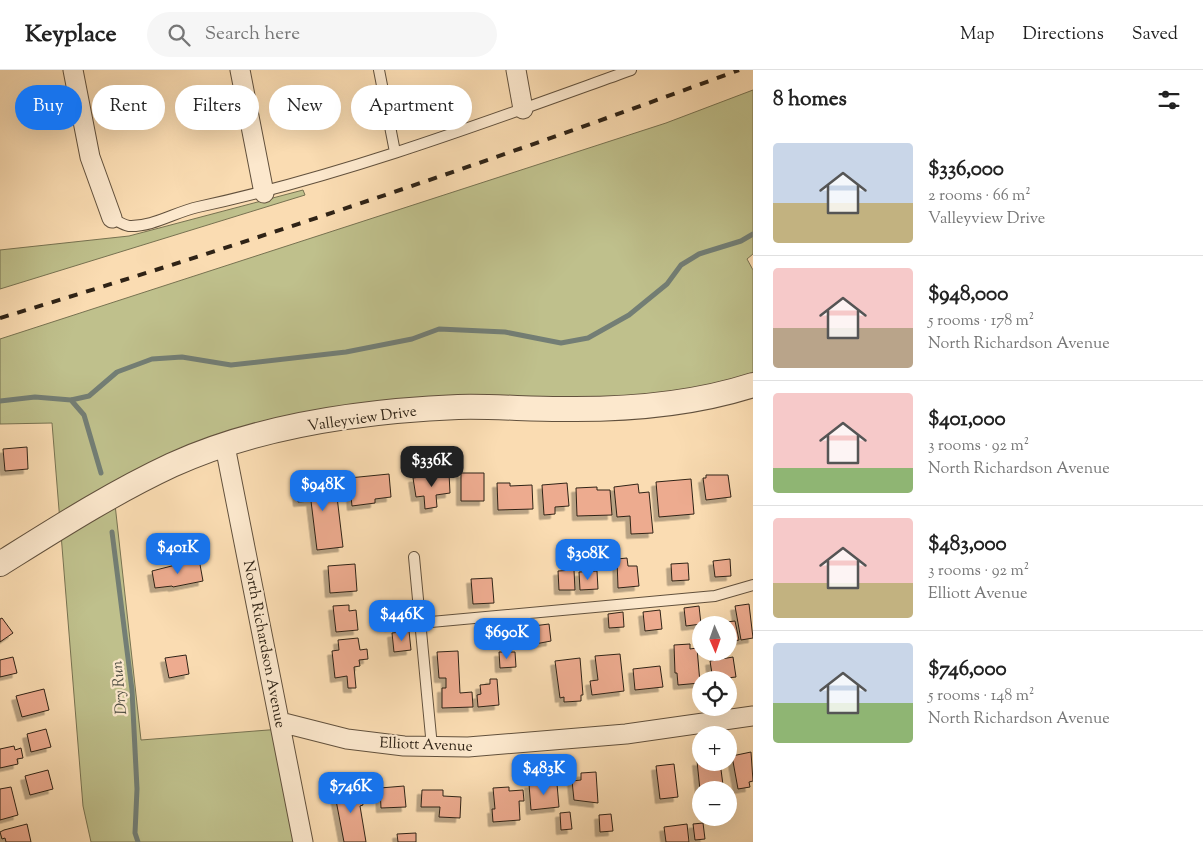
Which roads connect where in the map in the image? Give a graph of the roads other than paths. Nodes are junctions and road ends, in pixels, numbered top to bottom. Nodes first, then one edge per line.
1 (73, 70) edge
2 (240, 70) edge
3 (379, 70) edge
4 (516, 70) edge
5 (631, 70) edge
6 (523, 109) junction
7 (395, 152) junction
8 (264, 193) junction
9 (112, 218) joint
10 (753, 384) edge
11 (225, 446) junction
12 (414, 556) dead end
13 (0, 564) edge
14 (753, 585) edge
15 (420, 623) junction
16 (753, 716) edge
17 (280, 722) junction
18 (432, 747) junction
19 (303, 842) edge

1 - 9 street
2 - 8 street
3 - 7 lane
4 - 6 street
5 - 6 lane
6 - 7 lane
7 - 8 lane
8 - 9 lane
10 - 11 street, Valleyview Drive
11 - 13 street, Valleyview Drive
11 - 17 street, North Richardson Avenue
12 - 15 lane
14 - 15 lane
15 - 18 lane
16 - 18 street, Elliott Avenue
17 - 18 street, Elliott Avenue
17 - 19 street, North Richardson Avenue

